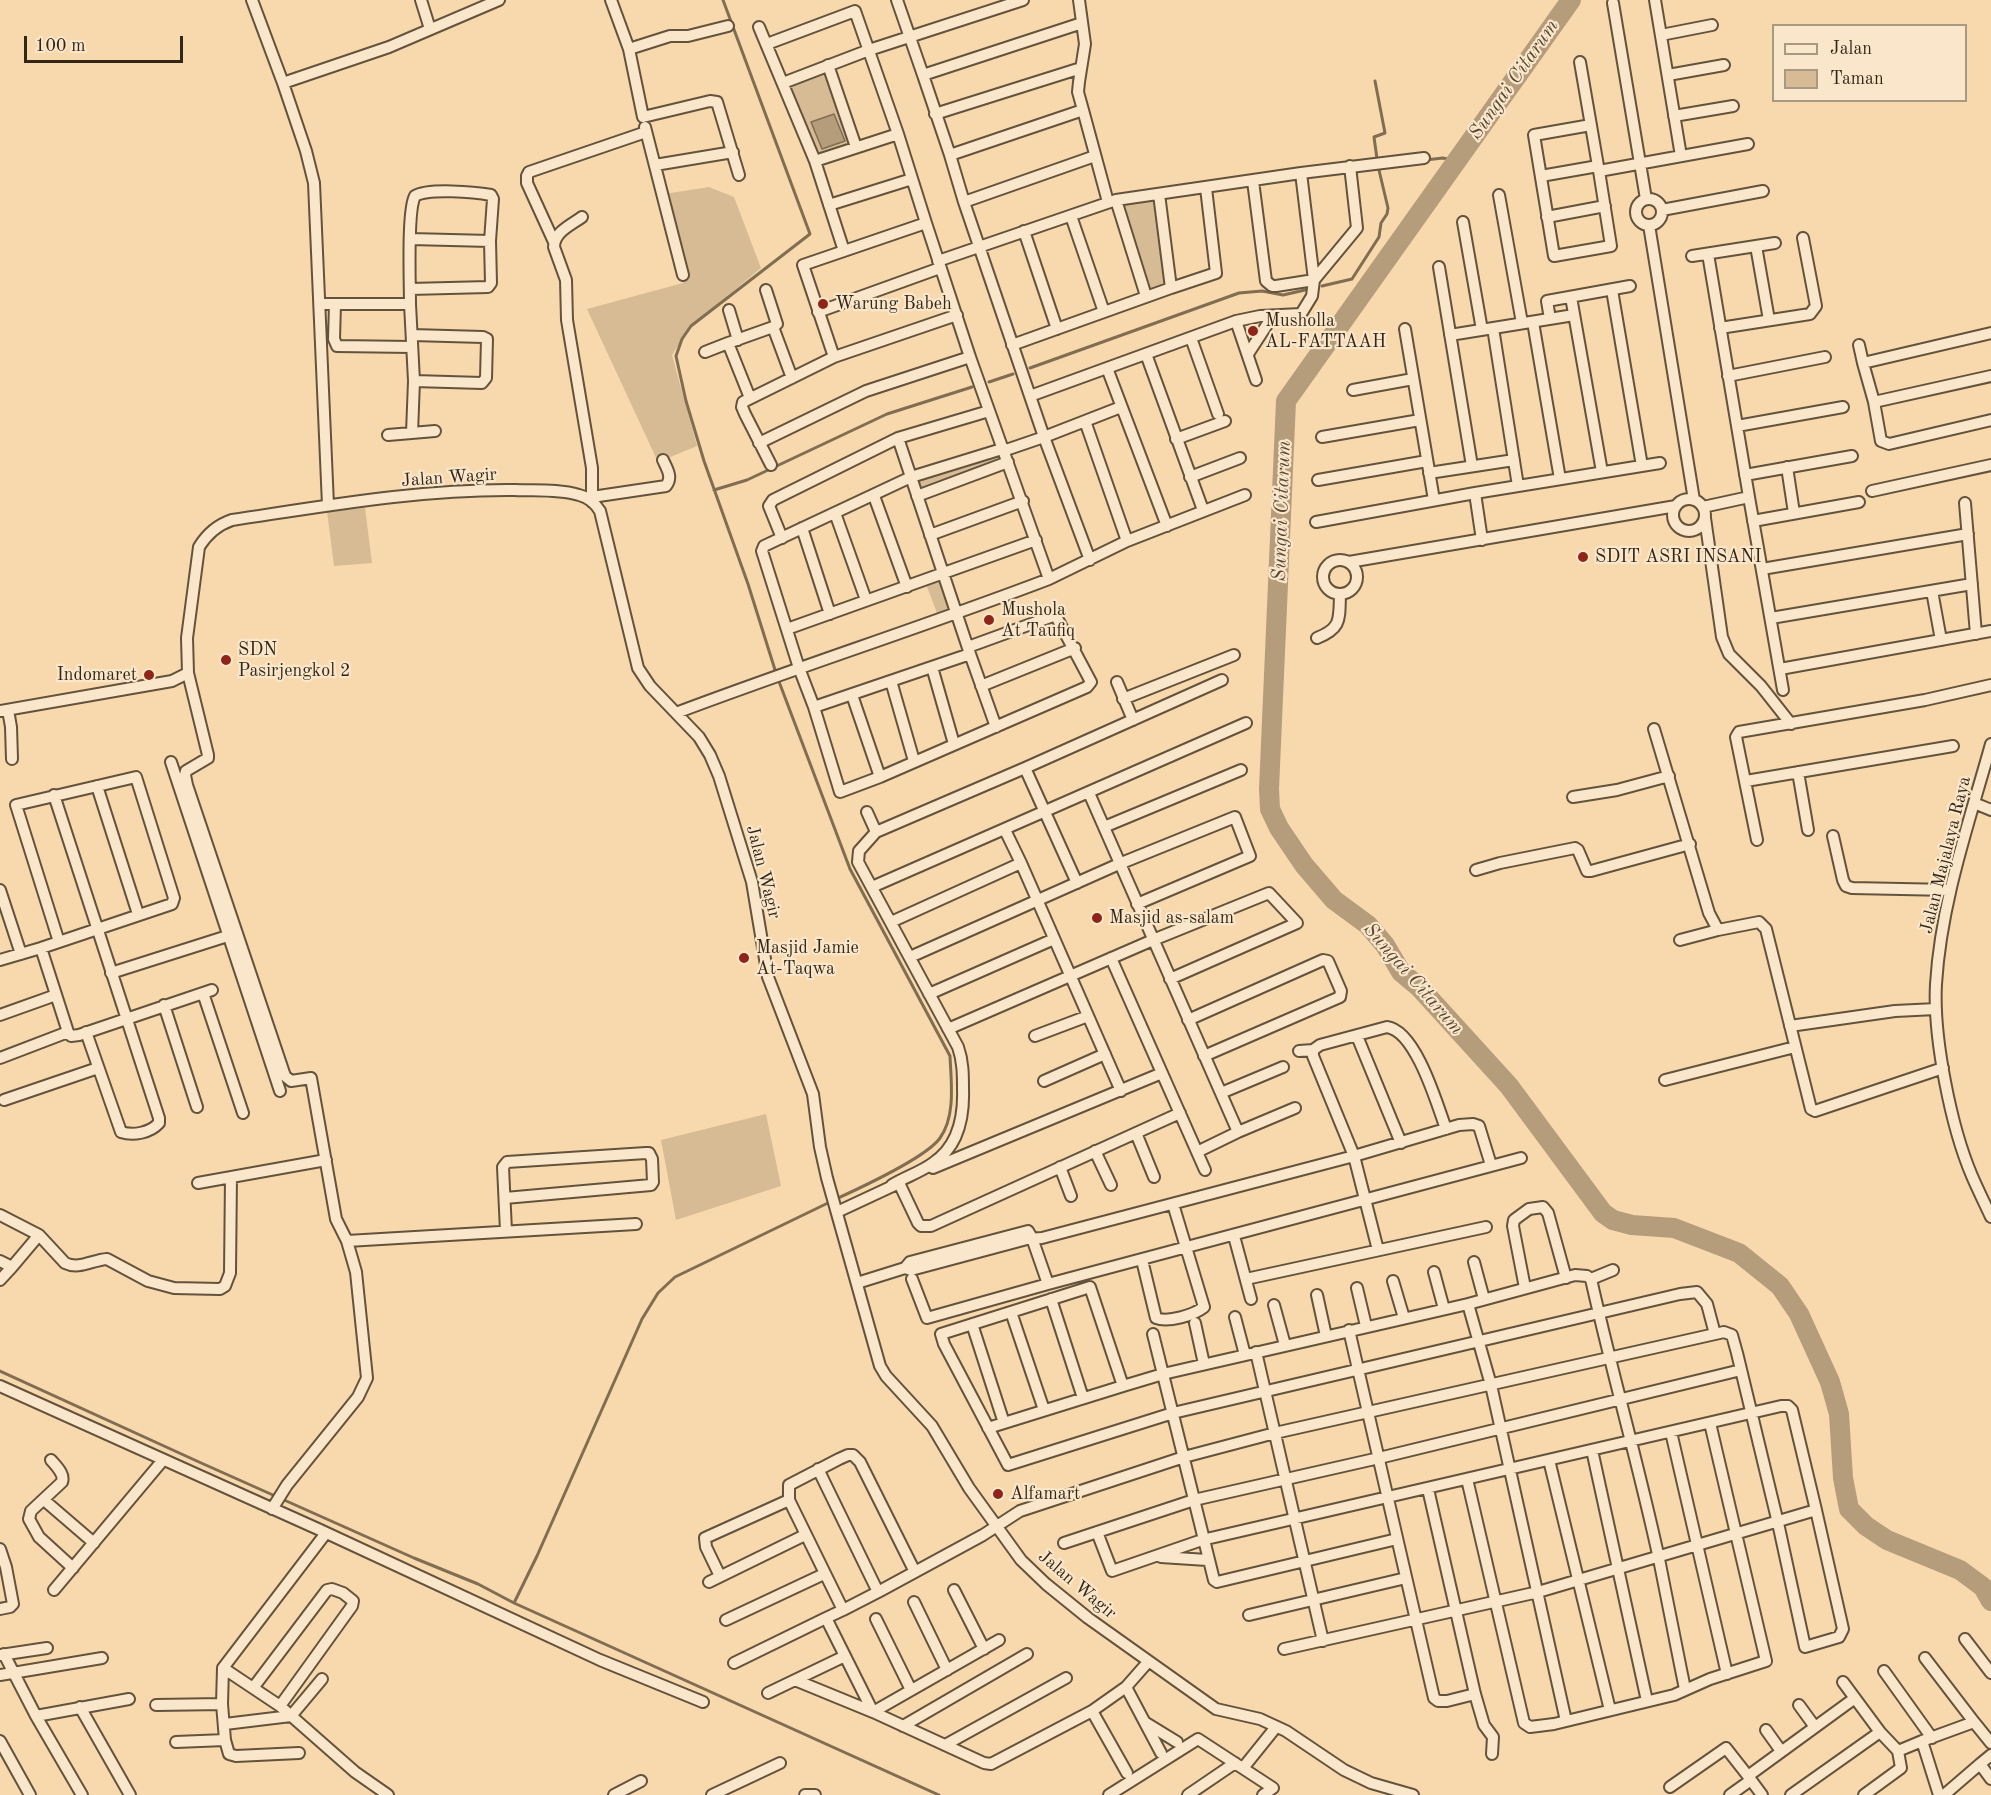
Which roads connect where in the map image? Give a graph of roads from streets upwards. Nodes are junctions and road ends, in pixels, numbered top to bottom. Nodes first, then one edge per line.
1 (252, 0) edge
2 (421, 0) edge
3 (499, 0) edge
4 (611, 0) edge
5 (897, 0) edge
6 (1023, 0) edge
7 (1078, 0) edge
8 (1655, 0) edge
9 (1613, 3) dead end
10 (1083, 23) junction
11 (1712, 25) dead end
12 (729, 26) dead end
13 (759, 27) dead end
14 (430, 29) junction
15 (1661, 35) junction
16 (910, 36) junction
17 (767, 44) junction
18 (629, 49) junction
19 (869, 50) junction
20 (1580, 62) dead end
21 (828, 65) junction
22 (1724, 65) dead end
23 (1081, 68) junction
24 (923, 75) junction
25 (1668, 75) junction
26 (783, 82) junction
27 (283, 83) junction
28 (1733, 106) dead end
29 (1083, 110) junction
30 (935, 114) junction
31 (1674, 116) junction
32 (643, 117) junction
33 (1591, 125) junction
34 (646, 132) junction
35 (898, 134) junction
36 (1748, 144) dead end
37 (856, 147) junction
38 (733, 152) junction
39 (950, 155) junction
40 (1095, 156) junction
41 (1681, 156) junction
42 (1424, 158) dead end
43 (815, 161) junction
44 (1640, 163) junction
45 (655, 165) junction
46 (1350, 166) junction
47 (1598, 168) junction
48 (1301, 173) junction
49 (739, 175) dead end
50 (1540, 176) junction
51 (912, 179) junction
52 (1253, 181) junction
53 (1206, 188) junction
54 (1763, 191) dead end
55 (1159, 194) junction
56 (1499, 195) dead end
57 (1646, 199) junction
58 (1112, 201) junction
59 (964, 202) junction
60 (829, 205) junction
61 (1605, 206) junction
62 (1662, 210) junction
63 (1071, 216) junction
64 (582, 217) dead end
65 (1547, 217) junction
66 (1463, 222) dead end
67 (926, 223) junction
68 (1649, 225) junction
69 (1024, 231) junction
70 (1803, 238) dead end
71 (411, 239) junction
72 (490, 241) junction
73 (554, 242) junction
74 (1775, 243) dead end
75 (979, 246) junction
76 (1756, 246) junction
77 (844, 251) junction
78 (1708, 254) junction
79 (1692, 256) dead end
80 (939, 264) junction
81 (1439, 267) dead end
82 (684, 275) dead end
83 (1314, 280) junction
84 (1630, 286) dead end
85 (1171, 288) junction
86 (410, 289) junction
87 (766, 290) dead end
88 (1612, 290) junction
89 (1146, 297) junction
90 (1571, 297) junction
91 (320, 304) junction
92 (335, 304) junction
93 (410, 304) junction
94 (729, 310) dead end
95 (818, 312) junction
96 (1104, 312) junction
97 (957, 315) junction
98 (1574, 315) junction
99 (1272, 317) junction
100 (1550, 319) junction
101 (1769, 320) junction
102 (1236, 321) junction
103 (1527, 322) junction
104 (773, 327) junction
105 (1720, 328) junction
106 (1057, 329) junction
107 (1405, 329) dead end
108 (1487, 329) junction
109 (1991, 333) edge
110 (412, 335) junction
111 (1450, 335) junction
112 (1191, 338) junction
113 (733, 341) junction
114 (1012, 345) junction
115 (1859, 345) dead end
116 (412, 347) junction
117 (705, 352) dead end
118 (1146, 354) junction
119 (1248, 354) junction
120 (834, 357) junction
121 (970, 357) junction
122 (1825, 357) dead end
123 (1863, 363) junction
124 (1107, 368) junction
125 (1728, 376) junction
126 (1991, 376) edge
127 (792, 378) junction
128 (1413, 379) junction
129 (1256, 380) dead end
130 (414, 381) junction
131 (1353, 390) dead end
132 (1030, 396) junction
133 (750, 398) junction
134 (1874, 402) junction
135 (1121, 407) junction
136 (1843, 407) dead end
137 (989, 411) junction
138 (1420, 420) junction
139 (1991, 420) edge
140 (1085, 421) junction
141 (1737, 426) junction
142 (435, 431) dead end
143 (412, 433) junction
144 (388, 435) dead end
145 (1044, 437) junction
146 (1322, 437) dead end
147 (898, 438) junction
148 (1176, 439) junction
149 (759, 443) junction
150 (1002, 450) junction
151 (1852, 456) dead end
152 (1240, 458) dead end
153 (663, 460) dead end
154 (1514, 460) junction
155 (1427, 461) junction
156 (1008, 462) junction
157 (1660, 463) dead end
158 (771, 465) dead end
159 (1991, 465) edge
160 (1472, 466) junction
161 (1642, 466) junction
162 (1787, 467) junction
163 (1602, 472) junction
164 (1429, 473) junction
165 (1745, 475) junction
166 (911, 477) junction
167 (1190, 477) junction
168 (1560, 479) junction
169 (1318, 480) dead end
170 (1518, 486) junction
171 (1872, 491) dead end
172 (1475, 493) junction
173 (1245, 495) dead end
174 (874, 496) junction
175 (917, 496) junction
176 (1749, 497) junction
177 (592, 499) junction
178 (1434, 500) junction
179 (1023, 501) junction
180 (1859, 502) dead end
181 (1965, 503) dead end
182 (328, 505) junction
183 (1676, 506) junction
184 (1700, 509) junction
185 (1203, 510) junction
186 (1645, 511) junction
187 (835, 513) junction
188 (1794, 513) junction
189 (1673, 520) junction
190 (1753, 520) junction
191 (1316, 522) dead end
192 (1167, 526) junction
193 (802, 528) junction
194 (1689, 532) junction
195 (1968, 534) junction
196 (930, 535) junction
197 (782, 538) junction
198 (1036, 540) junction
199 (1482, 540) junction
200 (1127, 541) junction
201 (1709, 553) junction
202 (1090, 560) junction
203 (1349, 562) junction
204 (1762, 569) junction
205 (943, 573) junction
206 (1050, 579) junction
207 (1972, 584) junction
208 (907, 587) junction
209 (1932, 591) junction
210 (1340, 595) junction
211 (866, 600) junction
212 (830, 614) junction
213 (957, 615) junction
214 (1771, 618) junction
215 (787, 629) junction
216 (1991, 631) edge
217 (1976, 634) junction
218 (1317, 638) dead end
219 (1941, 640) junction
220 (1075, 648) junction
221 (969, 651) junction
222 (1234, 655) dead end
223 (932, 666) junction
224 (799, 668) junction
225 (1780, 669) junction
226 (188, 673) junction
227 (1222, 680) dead end
228 (891, 681) junction
229 (1117, 682) dead end
230 (1991, 685) edge
231 (981, 686) junction
232 (1783, 690) dead end
233 (852, 695) junction
234 (1124, 699) junction
235 (814, 708) junction
236 (4, 711) edge
237 (676, 713) junction
238 (1133, 720) junction
239 (1246, 723) dead end
240 (1791, 724) junction
241 (996, 727) junction
242 (1654, 729) dead end
243 (954, 744) junction
244 (1991, 744) edge
245 (1953, 746) dead end
246 (12, 759) dead end
247 (915, 761) junction
248 (171, 762) dead end
249 (1025, 768) junction
250 (1241, 770) dead end
251 (1798, 772) junction
252 (1668, 776) junction
253 (880, 777) junction
254 (1746, 781) junction
255 (97, 786) junction
256 (1089, 793) junction
257 (54, 795) junction
258 (1573, 797) dead end
259 (1974, 803) junction
260 (1991, 810) edge
261 (867, 812) dead end
262 (1045, 812) junction
263 (1104, 828) junction
264 (1005, 830) junction
265 (1808, 830) dead end
266 (876, 832) junction
267 (1833, 836) dead end
268 (1757, 840) dead end
269 (1690, 844) junction
270 (1021, 863) junction
271 (1119, 864) junction
272 (1476, 870) dead end
273 (1077, 883) junction
274 (872, 887) junction
275 (0, 890) edge
276 (1950, 890) junction
277 (1038, 901) junction
278 (1137, 904) junction
279 (138, 914) junction
280 (891, 922) junction
281 (98, 928) junction
282 (1718, 930) junction
283 (234, 934) junction
284 (1054, 939) junction
285 (1153, 940) junction
286 (1680, 940) dead end
287 (59, 942) junction
288 (41, 948) junction
289 (21, 954) junction
290 (910, 957) junction
291 (1111, 958) junction
292 (0, 960) edge
293 (111, 973) junction
294 (1070, 975) junction
295 (1170, 979) junction
296 (929, 994) junction
297 (56, 995) junction
298 (164, 1005) junction
299 (1936, 1009) junction
300 (0, 1015) edge
301 (1088, 1016) junction
302 (125, 1018) junction
303 (1188, 1020) junction
304 (1790, 1026) junction
305 (948, 1029) junction
306 (68, 1032) junction
307 (86, 1032) junction
308 (1035, 1036) dead end
309 (1357, 1036) junction
310 (1795, 1047) junction
311 (1313, 1050) junction
312 (1299, 1051) dead end
313 (1105, 1054) junction
314 (1204, 1056) junction
315 (0, 1058) edge
316 (1283, 1067) dead end
317 (98, 1068) junction
318 (1943, 1068) junction
319 (1162, 1073) junction
320 (1665, 1080) dead end
321 (1044, 1081) dead end
322 (280, 1091) dead end
323 (1121, 1091) junction
324 (1221, 1093) junction
325 (3, 1100) dead end
326 (197, 1107) dead end
327 (1294, 1108) dead end
328 (243, 1113) dead end
329 (1180, 1113) junction
330 (1446, 1129) junction
331 (1238, 1132) junction
332 (1136, 1133) junction
333 (1401, 1143) junction
334 (1095, 1151) junction
335 (1197, 1152) junction
336 (1354, 1156) junction
337 (1521, 1158) dead end
338 (326, 1160) junction
339 (1491, 1165) junction
340 (1060, 1167) junction
341 (1205, 1170) dead end
342 (1154, 1177) dead end
343 (231, 1178) junction
344 (198, 1183) dead end
345 (896, 1184) junction
346 (1111, 1185) dead end
347 (1071, 1196) dead end
348 (1987, 1197) edge
349 (505, 1198) junction
350 (1366, 1200) junction
351 (1173, 1204) junction
352 (836, 1210) junction
353 (0, 1215) edge
354 (1990, 1215) edge
355 (636, 1224) dead end
356 (1486, 1227) dead end
357 (506, 1231) junction
358 (39, 1235) junction
359 (1234, 1236) junction
360 (1032, 1238) junction
361 (347, 1241) junction
362 (1187, 1248) junction
363 (1378, 1250) junction
364 (1142, 1260) junction
365 (0, 1261) edge
366 (1474, 1262) dead end
367 (12, 1266) junction
368 (1612, 1270) dead end
369 (1434, 1272) dead end
370 (1566, 1278) junction
371 (912, 1279) dead end
372 (1246, 1279) junction
373 (1591, 1279) junction
374 (0, 1280) edge
375 (1393, 1281) dead end
376 (857, 1282) junction
377 (1048, 1284) junction
378 (1357, 1288) dead end
379 (1526, 1288) junction
380 (1317, 1295) dead end
381 (1051, 1299) junction
382 (1251, 1299) dead end
383 (1484, 1299) junction
384 (1467, 1304) junction
385 (1274, 1305) dead end
386 (1444, 1309) junction
387 (1011, 1312) junction
388 (1598, 1313) junction
389 (1235, 1317) dead end
390 (1404, 1318) junction
391 (1195, 1323) dead end
392 (972, 1324) junction
393 (1366, 1326) junction
394 (1349, 1330) junction
395 (1153, 1334) dead end
396 (1715, 1334) junction
397 (1326, 1336) junction
398 (1479, 1340) junction
399 (1285, 1346) junction
400 (1250, 1353) junction
401 (1609, 1358) junction
402 (1204, 1364) junction
403 (1741, 1370) junction
404 (1358, 1371) junction
405 (1162, 1374) junction
406 (1491, 1385) junction
407 (0, 1386) edge
408 (1123, 1386) junction
409 (1265, 1392) junction
410 (1083, 1398) junction
411 (1619, 1400) junction
412 (1044, 1410) junction
413 (1369, 1412) junction
414 (1173, 1413) junction
415 (1752, 1413) junction
416 (1004, 1423) junction
417 (1710, 1423) junction
418 (988, 1428) junction
419 (1501, 1429) junction
420 (1671, 1432) junction
421 (1275, 1433) junction
422 (1629, 1441) junction
423 (1592, 1450) junction
424 (1184, 1457) junction
425 (1379, 1458) junction
426 (51, 1460) dead end
427 (163, 1460) junction
428 (1549, 1460) junction
429 (818, 1469) junction
430 (1509, 1469) junction
431 (1286, 1479) junction
432 (1467, 1479) junction
433 (1428, 1489) junction
434 (1387, 1498) junction
435 (44, 1500) junction
436 (789, 1500) junction
437 (1194, 1500) junction
438 (273, 1507) junction
439 (1816, 1510) junction
440 (1294, 1518) junction
441 (1778, 1523) junction
442 (996, 1525) junction
443 (1097, 1532) junction
444 (326, 1533) junction
445 (1736, 1535) junction
446 (805, 1536) junction
447 (1397, 1539) junction
448 (1202, 1540) junction
449 (94, 1543) junction
450 (1064, 1543) dead end
451 (1697, 1546) junction
452 (0, 1549) edge
453 (1155, 1556) junction
454 (1659, 1558) junction
455 (1207, 1560) junction
456 (1305, 1560) junction
457 (3, 1567) edge
458 (73, 1568) junction
459 (1617, 1570) junction
460 (915, 1572) junction
461 (824, 1574) junction
462 (720, 1576) junction
463 (1406, 1578) junction
464 (709, 1581) dead end
465 (1578, 1581) junction
466 (54, 1590) dead end
467 (954, 1590) dead end
468 (878, 1592) junction
469 (1538, 1592) junction
470 (1315, 1599) junction
471 (1497, 1601) junction
472 (914, 1602) dead end
473 (0, 1609) edge
474 (843, 1610) junction
475 (1455, 1610) junction
476 (1249, 1615) dead end
477 (826, 1618) junction
478 (876, 1619) dead end
479 (726, 1620) dead end
480 (1416, 1621) junction
481 (1965, 1639) dead end
482 (999, 1640) dead end
483 (1323, 1641) junction
484 (47, 1648) dead end
485 (984, 1649) junction
486 (1284, 1649) dead end
487 (1027, 1654) dead end
488 (2, 1655) edge
489 (845, 1656) junction
490 (102, 1658) dead end
491 (1925, 1658) dead end
492 (1148, 1662) junction
493 (734, 1663) dead end
494 (223, 1668) junction
495 (947, 1670) junction
496 (1884, 1671) dead end
497 (14, 1673) junction
498 (1991, 1673) edge
499 (1727, 1674) junction
500 (0, 1675) edge
501 (1066, 1678) dead end
502 (322, 1679) dead end
503 (795, 1680) junction
504 (1843, 1682) dead end
505 (253, 1688) junction
506 (1126, 1688) junction
507 (1685, 1689) junction
508 (911, 1690) junction
509 (768, 1693) dead end
510 (1475, 1694) junction
511 (1855, 1698) junction
512 (129, 1699) dead end
513 (1647, 1701) junction
514 (703, 1702) dead end
515 (222, 1704) junction
516 (156, 1705) dead end
517 (1799, 1705) dead end
518 (280, 1706) junction
519 (80, 1707) junction
520 (1610, 1710) junction
521 (1092, 1711) junction
522 (873, 1712) junction
523 (36, 1716) junction
524 (291, 1716) junction
525 (1566, 1721) junction
526 (1974, 1722) junction
527 (1145, 1723) junction
528 (225, 1724) junction
529 (903, 1726) junction
530 (1276, 1727) junction
531 (1815, 1727) junction
532 (1766, 1730) dead end
533 (1880, 1732) junction
534 (225, 1740) junction
535 (1927, 1740) junction
536 (0, 1741) edge
537 (176, 1742) dead end
538 (1176, 1742) dead end
539 (1991, 1743) edge
540 (945, 1745) junction
541 (1898, 1751) junction
542 (1781, 1752) junction
543 (298, 1753) dead end
544 (1161, 1753) dead end
545 (1492, 1754) dead end
546 (1991, 1755) edge
547 (780, 1762) dead end
548 (1980, 1764) junction
549 (1239, 1766) junction
550 (1127, 1773) dead end
551 (1749, 1778) junction
552 (1991, 1779) edge
553 (641, 1781) dead end
554 (1670, 1788) dead end
555 (30, 1795) edge
556 (82, 1795) edge
557 (130, 1795) edge
558 (388, 1795) edge
559 (614, 1795) edge
560 (712, 1795) edge
561 (805, 1795) edge
562 (814, 1795) edge
563 (1109, 1795) edge
564 (1188, 1795) edge
565 (1263, 1795) edge
566 (1413, 1795) edge
567 (1730, 1795) edge
568 (1762, 1795) edge
569 (1791, 1795) edge
570 (1864, 1795) edge
571 (1942, 1795) edge

1 - 27 street
2 - 14 street
3 - 14 street
4 - 18 street
5 - 16 street
6 - 16 street
7 - 10 street
8 - 15 street
9 - 44 street
10 - 23 street
10 - 24 street
11 - 15 street
12 - 18 street
13 - 17 street
14 - 27 street
15 - 25 street
16 - 19 street
16 - 24 street
17 - 19 street
17 - 26 street
18 - 32 street
19 - 21 street
19 - 35 street
20 - 33 street
21 - 26 street
21 - 37 street
22 - 25 street
23 - 29 street
23 - 30 street
24 - 30 street
25 - 31 street
26 - 43 street
27 - 91 street
28 - 31 street
29 - 39 street
29 - 40 street
30 - 39 street
31 - 41 street
32 - 34 street
32 - 38 street
33 - 47 street
33 - 50 street
34 - 45 street
34 - 73 street
35 - 37 street
35 - 51 street
36 - 41 street
37 - 43 street
38 - 45 street
38 - 49 street
39 - 59 street
40 - 58 street
40 - 59 street
41 - 44 street
42 - 46 street
43 - 60 street
44 - 47 street
44 - 57 street
45 - 82 street
46 - 48 street
46 - 83 street
47 - 50 street
47 - 61 street
48 - 52 street
48 - 83 street
50 - 65 street
51 - 60 street
51 - 67 street
52 - 53 street
52 - 83 street
53 - 55 street
53 - 85 street
54 - 62 street
55 - 58 street
55 - 85 street
56 - 103 street
57 - 62 street
57 - 68 street
58 - 63 street
58 - 89 street
59 - 75 street
60 - 77 street
61 - 65 street
61 - 65 street
62 - 68 street
63 - 69 street
63 - 96 street
64 - 73 street
66 - 108 street
67 - 77 street
67 - 80 street
68 - 184 street
69 - 75 street
69 - 106 street
70 - 101 street
71 - 72 street
71 - 72 street
71 - 86 street
72 - 86 street
73 - 177 street
74 - 76 street
75 - 80 street
75 - 114 street
76 - 78 street
76 - 101 street
77 - 95 street
78 - 79 street
78 - 105 street
80 - 95 street
80 - 97 street
81 - 111 street
83 - 99 street
84 - 88 street
85 - 89 street
86 - 93 street
87 - 104 street
88 - 90 street
88 - 161 street
89 - 96 street
90 - 98 street
90 - 100 street
91 - 92 street
91 - 182 street
92 - 93 street
92 - 116 street
93 - 110 street
94 - 113 street
95 - 120 street
96 - 106 street
97 - 120 street
97 - 121 street
98 - 100 street
98 - 163 street
99 - 102 street
99 - 119 street
100 - 103 street
101 - 105 street
102 - 112 street
102 - 119 street
103 - 108 street
103 - 168 street
104 - 113 street
104 - 127 street
105 - 125 street
106 - 114 street
107 - 128 street
108 - 111 street
108 - 154 street
109 - 123 street
110 - 116 street
110 - 130 street
111 - 160 street
112 - 118 street
112 - 148 street
113 - 117 street
113 - 133 street
114 - 132 street
115 - 123 street
116 - 130 street
118 - 124 street
118 - 148 street
119 - 129 street
120 - 127 street
121 - 137 street
121 - 149 street
122 - 125 street
123 - 134 street
124 - 132 street
124 - 135 street
125 - 141 street
126 - 134 street
127 - 133 street
128 - 131 street
128 - 138 street
130 - 143 street
132 - 145 street
133 - 149 street
134 - 139 street
135 - 140 street
135 - 192 street
136 - 141 street
137 - 147 street
137 - 150 street
138 - 146 street
138 - 155 street
140 - 145 street
140 - 200 street
141 - 165 street
142 - 143 street
143 - 144 street
145 - 150 street
145 - 202 street
147 - 166 street
147 - 197 street
148 - 167 street
149 - 158 street
150 - 156 street
150 - 166 street
151 - 162 street
152 - 167 street
153 - 177 street
154 - 160 street
154 - 170 street
155 - 164 street
155 - 169 street
156 - 175 street
156 - 179 street
157 - 161 street
159 - 171 street
160 - 164 street
161 - 163 street
162 - 165 street
162 - 188 street
163 - 168 street
164 - 178 street
165 - 176 street
166 - 174 street
166 - 175 street
167 - 185 street
168 - 170 street
170 - 172 street
172 - 178 street
172 - 199 street
173 - 185 street
174 - 187 street
174 - 208 street
175 - 196 street
176 - 184 street
176 - 190 street
177 - 182 street, Jalan Wagir
177 - 237 street, Jalan Wagir
178 - 191 street
179 - 196 street
179 - 198 street
180 - 188 street
181 - 195 street
182 - 226 street, Jalan Wagir
183 - 184 street
183 - 186 street
183 - 189 street
184 - 194 street
184 - 201 street
185 - 192 street
186 - 189 street
186 - 199 street
187 - 193 street
187 - 211 street
188 - 190 street
189 - 194 street
190 - 204 street
192 - 200 street
193 - 197 street
193 - 212 street
194 - 201 street
195 - 204 street
195 - 207 street
196 - 205 street
197 - 215 street
198 - 205 street
198 - 206 street
199 - 203 street
200 - 202 street
201 - 240 street
202 - 206 street
203 - 210 street
203 - 210 street
204 - 214 street
205 - 208 street
205 - 213 street
206 - 213 street
207 - 209 street
207 - 217 street
208 - 211 street
209 - 214 street
209 - 219 street
210 - 218 street
211 - 212 street
212 - 215 street
213 - 221 street
213 - 224 street
214 - 225 street
215 - 224 street
216 - 217 street
217 - 219 street
219 - 225 street
220 - 221 street
220 - 231 street
220 - 241 street
221 - 223 street
221 - 231 street
222 - 234 street
223 - 228 street
223 - 243 street
224 - 235 street
224 - 237 street
225 - 232 street
226 - 236 street
226 - 283 street, Jalan Wagir
227 - 238 street
228 - 233 street
228 - 247 street
229 - 234 street
230 - 240 street
231 - 241 street
233 - 235 street
233 - 253 street
234 - 238 street
235 - 253 street
236 - 246 street
237 - 352 street, Jalan Wagir
238 - 249 street
239 - 256 street
240 - 254 street
241 - 243 street
242 - 252 street
243 - 247 street
244 - 259 street, Jalan Majalaya Raya
245 - 251 street
247 - 253 street
248 - 283 street
249 - 262 street
249 - 266 street
250 - 263 street
251 - 254 street
251 - 265 street
252 - 258 street
252 - 269 street
254 - 268 street
255 - 257 street
255 - 279 street
255 - 279 street
256 - 262 street
256 - 263 street
257 - 281 street
257 - 287 street
259 - 260 street
259 - 276 street, Jalan Majalaya Raya
261 - 266 street
262 - 264 street
262 - 273 street
263 - 271 street
264 - 270 street
264 - 274 street
266 - 274 street
267 - 276 street
269 - 272 street
269 - 282 street
270 - 277 street
270 - 280 street
271 - 273 street
271 - 278 street
271 - 278 street
273 - 277 street
274 - 280 street
275 - 289 street
276 - 299 street, Jalan Majalaya Raya
277 - 284 street
277 - 290 street
278 - 285 street
279 - 281 street
280 - 290 street
281 - 287 street
281 - 293 street
282 - 286 street
282 - 304 street
283 - 293 street
283 - 322 street
283 - 338 street
284 - 294 street
284 - 296 street
285 - 291 street
285 - 295 street
285 - 295 street
287 - 288 street
288 - 289 street
288 - 297 street
289 - 292 street
290 - 296 street
291 - 294 street
291 - 319 street
293 - 302 street
294 - 301 street
294 - 305 street
295 - 303 street
296 - 305 street
297 - 300 street
297 - 306 street
298 - 302 street
298 - 326 street
298 - 328 street
299 - 304 street
299 - 318 street, Jalan Majalaya Raya
301 - 308 street
301 - 313 street
302 - 307 street
302 - 317 street
303 - 314 street
303 - 314 street
304 - 310 street
305 - 345 street
306 - 307 street
306 - 315 street
307 - 317 street
309 - 311 street
309 - 330 street
309 - 333 street
310 - 318 street
310 - 320 street
311 - 312 street
311 - 336 street
313 - 321 street
313 - 323 street
314 - 324 street
316 - 324 street
317 - 325 street
318 - 348 street, Jalan Majalaya Raya
319 - 323 street
319 - 329 street
323 - 345 street
324 - 331 street
327 - 331 street
329 - 332 street
329 - 335 street
330 - 333 street
330 - 339 street
331 - 335 street
332 - 334 street
332 - 342 street
333 - 336 street
334 - 340 street
334 - 346 street
335 - 341 street
336 - 350 street
336 - 351 street
337 - 339 street
338 - 343 street
338 - 361 street
339 - 350 street
340 - 345 street
340 - 347 street
343 - 344 street
343 - 358 street
345 - 352 street
348 - 354 street, Jalan Majalaya Raya
349 - 349 street
349 - 357 street
350 - 359 street
350 - 363 street
351 - 360 street
351 - 362 street
352 - 376 street, Jalan Wagir
353 - 358 street
355 - 357 street
356 - 363 street
357 - 361 street
358 - 367 street
359 - 362 street
359 - 372 street
360 - 376 street
360 - 377 street
361 - 438 street
362 - 364 street
362 - 364 street
363 - 372 street
364 - 377 street
365 - 367 street
366 - 383 street
367 - 374 street
368 - 373 street
369 - 386 street
370 - 373 street
370 - 379 street
370 - 379 street
371 - 377 street
372 - 382 street
373 - 388 street
375 - 390 street
376 - 442 street, Jalan Wagir
378 - 393 street
379 - 383 street
380 - 397 street
381 - 387 street
381 - 408 street
381 - 410 street
383 - 384 street
384 - 386 street
384 - 398 street
385 - 399 street
386 - 390 street
387 - 392 street
387 - 412 street
388 - 396 street
388 - 398 street
388 - 401 street
389 - 400 street
390 - 393 street
391 - 402 street
392 - 416 street
392 - 418 street
393 - 394 street
394 - 397 street
394 - 404 street
395 - 405 street
396 - 401 street
396 - 403 street
397 - 399 street
398 - 404 street
398 - 406 street
399 - 400 street
400 - 402 street
400 - 409 street
401 - 406 street
401 - 411 street
402 - 405 street
403 - 411 street
403 - 415 street
404 - 409 street
404 - 413 street
405 - 408 street
405 - 414 street
406 - 413 street
406 - 419 street
407 - 427 street
408 - 410 street
409 - 414 street
409 - 421 street
410 - 412 street
411 - 419 street
411 - 422 street
412 - 416 street
413 - 421 street
413 - 425 street
414 - 418 street
414 - 424 street
415 - 417 street
415 - 439 street
415 - 441 street
416 - 418 street
417 - 420 street
417 - 445 street
419 - 425 street
419 - 430 street
420 - 422 street
420 - 451 street
421 - 424 street
421 - 431 street
422 - 423 street
422 - 454 street
423 - 428 street
423 - 459 street
424 - 437 street
424 - 442 street
425 - 431 street
425 - 434 street
426 - 435 street
427 - 438 street
427 - 449 street
428 - 430 street
428 - 465 street
429 - 436 street
429 - 460 street
429 - 468 street
430 - 432 street
430 - 469 street
431 - 437 street
431 - 440 street
432 - 433 street
432 - 471 street
433 - 434 street
433 - 475 street
434 - 440 street
434 - 447 street
435 - 449 street
435 - 458 street
436 - 446 street
436 - 462 street
437 - 443 street
437 - 448 street
438 - 444 street
439 - 441 street
439 - 441 street
440 - 448 street
440 - 456 street
441 - 445 street
442 - 460 street
442 - 492 street, Jalan Wagir
443 - 450 street
443 - 453 street
444 - 494 street
444 - 514 street
445 - 451 street
445 - 499 street
446 - 461 street
446 - 462 street
447 - 456 street
447 - 463 street
448 - 453 street
448 - 455 street
449 - 458 street
451 - 454 street
451 - 499 street
452 - 457 street
453 - 455 street
454 - 459 street
454 - 507 street
455 - 456 street
456 - 470 street
457 - 473 street
458 - 466 street
459 - 465 street
459 - 513 street
460 - 468 street
461 - 474 street
461 - 479 street
462 - 464 street
463 - 470 street
463 - 480 street
465 - 469 street
465 - 520 street
467 - 485 street
468 - 474 street
469 - 471 street
469 - 525 street
470 - 476 street
470 - 483 street
471 - 475 street
471 - 525 street
472 - 495 street
474 - 477 street
475 - 480 street
475 - 510 street
477 - 489 street
477 - 493 street
478 - 508 street
480 - 483 street
480 - 510 street
481 - 498 street
482 - 485 street
483 - 486 street
484 - 488 street
485 - 495 street
487 - 529 street
488 - 497 street
489 - 503 street
489 - 522 street
490 - 497 street
491 - 526 street
492 - 506 street
492 - 530 street, Jalan Wagir
494 - 505 street
494 - 515 street
495 - 508 street
496 - 535 street
497 - 500 street
497 - 523 street
499 - 507 street
501 - 540 street
502 - 524 street
503 - 509 street
503 - 522 street
504 - 511 street
505 - 518 street
505 - 518 street
506 - 521 street
506 - 527 street
507 - 513 street
508 - 522 street
510 - 545 street
511 - 531 street
511 - 533 street
512 - 519 street
513 - 520 street
515 - 516 street
515 - 528 street
517 - 531 street
518 - 524 street
519 - 523 street
519 - 557 street
520 - 525 street
521 - 540 street
521 - 550 street
522 - 529 street
523 - 556 street
524 - 528 street
524 - 558 street
526 - 535 street
526 - 539 street
527 - 538 street
527 - 544 street
528 - 534 street
529 - 540 street
530 - 549 street
530 - 566 street, Jalan Wagir
531 - 542 street
532 - 542 street
533 - 541 street
533 - 569 street
534 - 537 street
534 - 543 street
535 - 541 street
535 - 571 street
536 - 555 street
541 - 570 street
542 - 551 street
546 - 548 street
547 - 560 street
548 - 552 street
548 - 571 street
549 - 563 street
549 - 564 street
549 - 565 street
551 - 554 street
551 - 567 street
551 - 568 street
553 - 559 street
561 - 562 street

